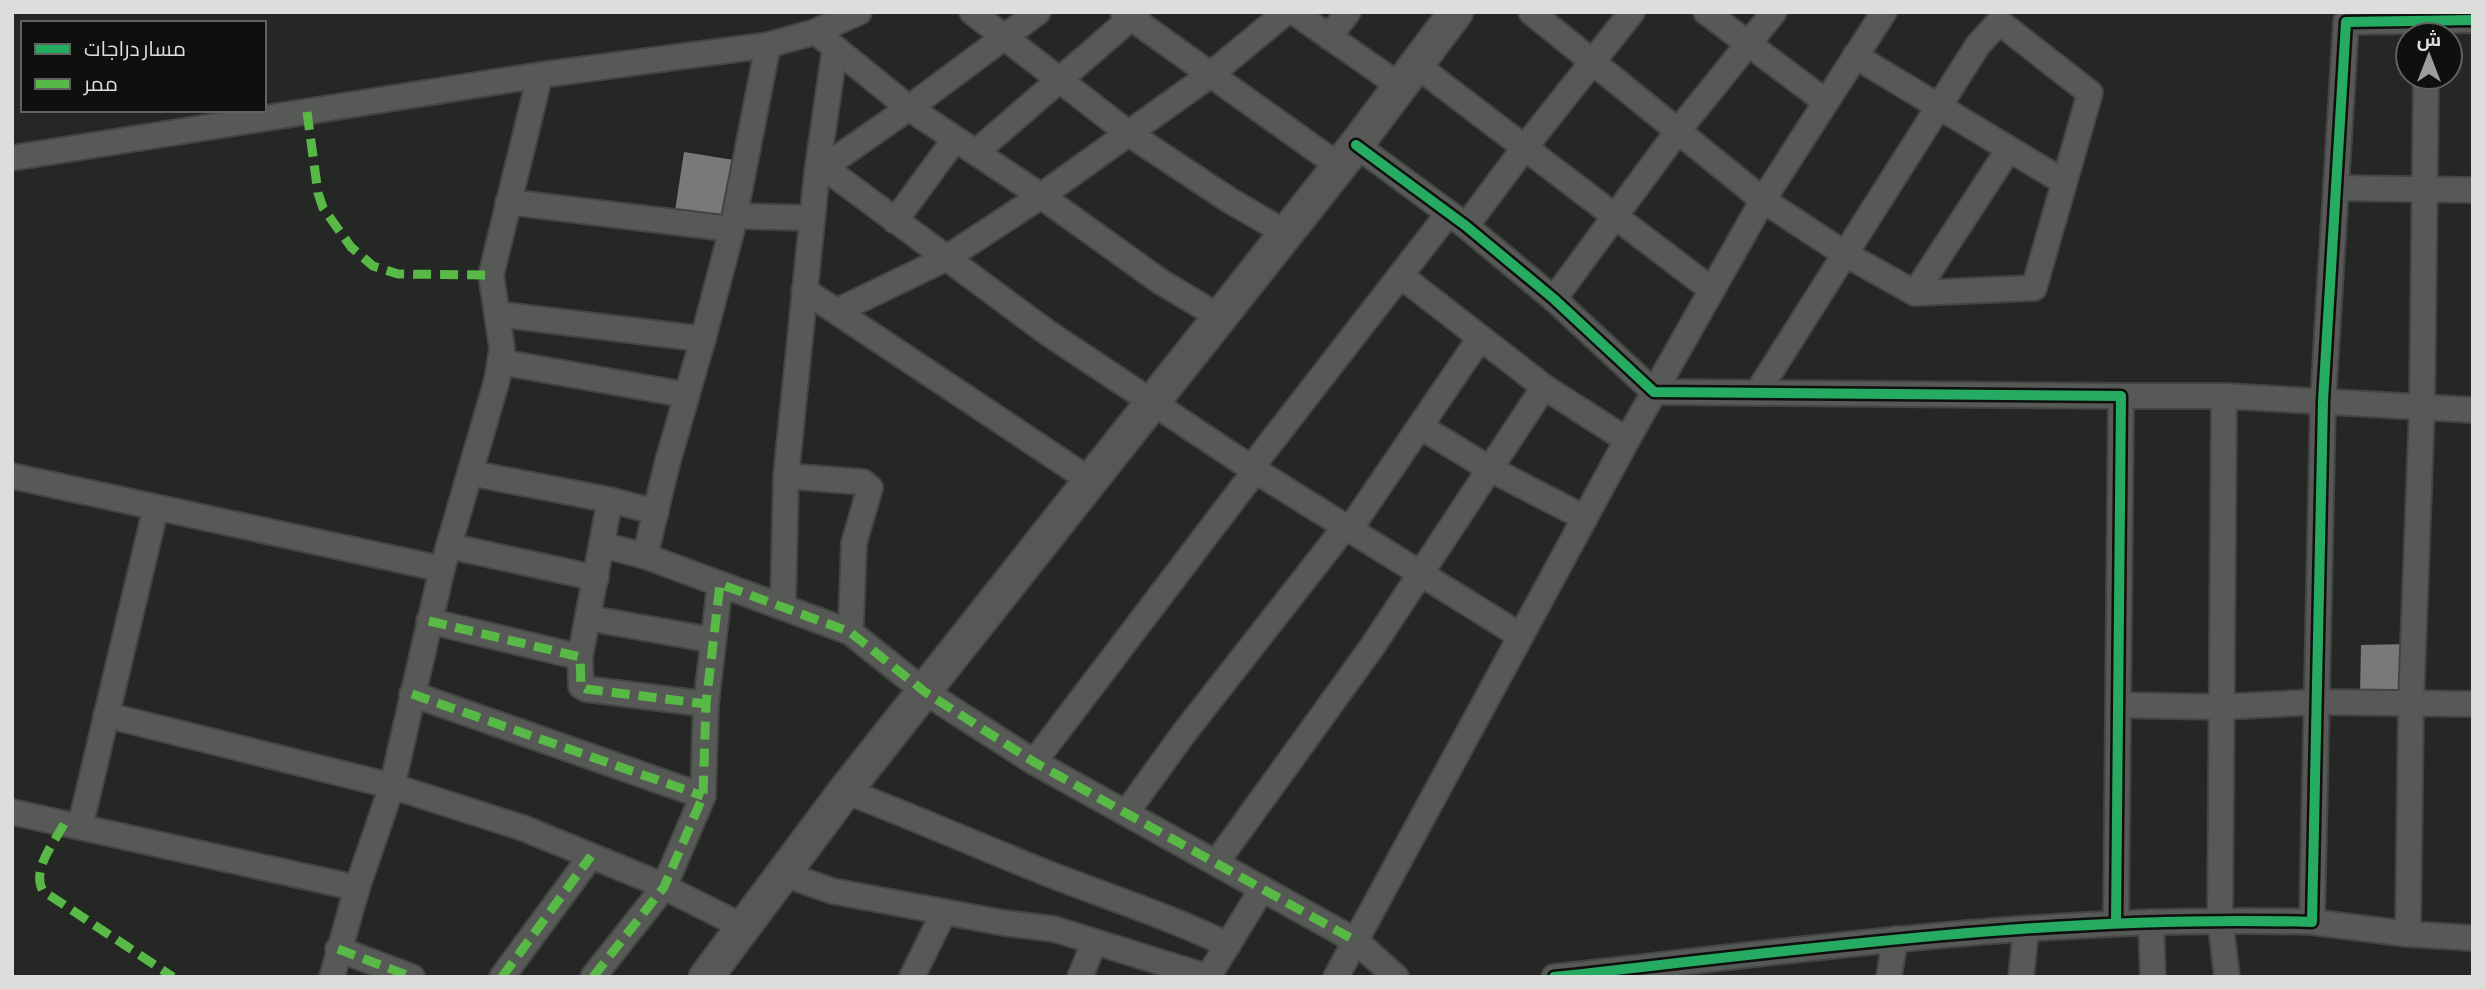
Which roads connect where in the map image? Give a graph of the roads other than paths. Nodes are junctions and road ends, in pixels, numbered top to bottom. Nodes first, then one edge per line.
1 (859, 12) edge
2 (972, 12) edge
3 (1038, 12) edge
4 (1286, 12) edge
5 (1294, 12) edge
6 (1348, 12) edge
7 (1456, 12) edge
8 (1531, 12) edge
9 (1632, 12) edge
10 (1706, 12) edge
11 (1774, 12) edge
12 (1884, 12) edge
13 (1130, 14) edge
14 (2394, 26) edge
15 (815, 32) junction
16 (1005, 37) junction
17 (1329, 37) junction
18 (768, 45) junction
19 (1750, 45) junction
20 (835, 48) junction
21 (1856, 56) junction
22 (1592, 63) junction
23 (540, 75) junction
24 (1210, 75) junction
25 (1408, 76) junction
26 (1061, 79) junction
27 (2426, 91) edge
28 (1826, 102) junction
29 (1939, 106) junction
30 (909, 108) junction
31 (1128, 132) junction
32 (1678, 132) junction
33 (966, 145) junction
34 (1525, 147) junction
35 (2009, 149) junction
36 (1348, 155) junction
37 (12, 158) edge
38 (821, 170) junction
39 (2064, 182) junction
40 (2336, 188) junction
41 (2425, 189) junction
42 (2473, 190) edge
43 (1041, 196) junction
44 (1763, 200) junction
45 (508, 202) junction
46 (1614, 216) junction
47 (812, 218) junction
48 (1457, 220) junction
49 (895, 221) junction
50 (733, 223) junction
51 (1286, 233) junction
52 (1845, 254) junction
53 (945, 259) junction
54 (1401, 276) junction
55 (804, 289) junction
56 (1712, 290) junction
57 (1915, 292) junction
58 (1554, 299) junction
59 (837, 311) junction
60 (497, 314) junction
61 (1220, 317) junction
62 (1480, 338) junction
63 (704, 339) junction
64 (500, 362) junction
65 (1544, 387) junction
66 (1654, 392) junction
67 (1758, 393) junction
68 (687, 395) junction
69 (2121, 396) junction
70 (2224, 396) junction
71 (2323, 401) junction
72 (1152, 404) junction
73 (2421, 407) junction
74 (2473, 410) edge
75 (1421, 427) junction
76 (1627, 440) junction
77 (1490, 469) junction
78 (1253, 470) junction
79 (470, 473) junction
80 (12, 476) edge
81 (786, 476) junction
82 (1091, 481) junction
83 (610, 500) junction
84 (156, 507) junction
85 (656, 512) junction
86 (1585, 518) junction
87 (1348, 528) junction
88 (602, 545) junction
89 (645, 556) junction
90 (445, 557) junction
91 (1420, 573) junction
92 (596, 578) junction
93 (720, 584) junction
94 (783, 606) junction
95 (588, 618) junction
96 (429, 621) junction
97 (851, 623) dead end
98 (1521, 636) junction
99 (712, 640) junction
100 (580, 657) junction
101 (925, 692) junction
102 (412, 694) junction
103 (2316, 702) junction
104 (2411, 703) junction
105 (706, 704) junction
106 (2473, 704) edge
107 (2118, 705) junction
108 (2221, 707) junction
109 (106, 715) junction
110 (1034, 762) junction
111 (392, 786) junction
112 (845, 791) junction
113 (703, 796) junction
114 (12, 812) edge
115 (1126, 813) junction
116 (79, 827) junction
117 (591, 856) junction
118 (1216, 863) junction
119 (784, 874) junction
120 (664, 887) junction
121 (357, 888) junction
122 (1262, 888) junction
123 (944, 912) junction
124 (2220, 919) junction
125 (2151, 922) junction
126 (2312, 922) junction
127 (2116, 923) junction
128 (744, 927) junction
129 (2026, 930) junction
130 (2408, 934) junction
131 (2473, 938) edge
132 (1895, 939) junction
133 (1356, 941) junction
134 (1094, 943) junction
135 (1228, 945) junction
136 (338, 949) junction
137 (1176, 972) edge
138 (1599, 974) edge
139 (707, 976) edge
140 (332, 977) edge
141 (412, 977) edge
142 (502, 977) edge
143 (593, 977) edge
144 (912, 977) edge
145 (1080, 977) edge
146 (1208, 977) edge
147 (1336, 977) edge
148 (1396, 977) edge
149 (1554, 977) edge
150 (1889, 977) edge
151 (2021, 977) edge
152 (2153, 977) edge
153 (2227, 977) edge

1 - 15 street
2 - 16 street
3 - 16 street
4 - 24 street
5 - 17 street
6 - 17 street
7 - 25 main road
8 - 22 street
9 - 22 street
10 - 19 street
11 - 19 street
12 - 21 street
13 - 24 street
13 - 26 street
14 - 40 street
15 - 18 street
15 - 20 street
16 - 26 street
16 - 30 street
17 - 25 street
18 - 23 street
18 - 50 street
19 - 28 street
19 - 32 street
20 - 30 street
20 - 38 street
21 - 28 street
21 - 29 street
22 - 32 street
22 - 34 street
23 - 37 street
23 - 45 street
24 - 31 street
24 - 36 street
25 - 34 street
25 - 36 main road
26 - 31 street
26 - 33 street
27 - 41 street
28 - 44 street
29 - 35 street
29 - 39 street
29 - 52 street
30 - 33 street
30 - 38 street
31 - 43 street
31 - 51 street
32 - 44 street
32 - 46 street
33 - 43 street
33 - 49 street
34 - 46 street
34 - 48 street
35 - 39 street
35 - 57 street
36 - 48 street
36 - 51 main road
38 - 47 street
38 - 49 street
39 - 57 street
40 - 41 street
40 - 71 street
41 - 42 street
41 - 73 street
43 - 53 street
43 - 61 street
44 - 52 street
44 - 56 street
45 - 50 street
45 - 60 street
46 - 56 street
46 - 58 street
47 - 50 street
47 - 55 street
48 - 54 street
48 - 58 street
49 - 53 street
50 - 63 street
51 - 61 main road
52 - 57 street
52 - 67 street
53 - 59 street
53 - 72 street
54 - 62 street
54 - 78 street
55 - 59 street
55 - 81 street
56 - 66 street
58 - 66 street
59 - 82 street
60 - 63 street
60 - 64 street
61 - 72 main road
62 - 65 street
62 - 75 street
63 - 68 street
64 - 68 street
64 - 79 street
65 - 76 street
65 - 77 street
66 - 67 street
66 - 76 street
67 - 69 street
68 - 85 street
69 - 70 street
69 - 107 street
70 - 71 street
70 - 108 street
71 - 73 street
71 - 103 street
72 - 78 street
72 - 82 main road
73 - 74 street
73 - 104 street
75 - 77 street
75 - 87 street
76 - 86 street
77 - 86 street
77 - 91 street
78 - 87 street
78 - 110 street
79 - 83 street
79 - 90 street
80 - 84 street
81 - 94 street
81 - 97 street
82 - 101 main road
83 - 85 street
83 - 88 street
84 - 90 street
84 - 109 street
85 - 89 street
86 - 98 street
87 - 91 street
87 - 115 street
88 - 89 street
88 - 92 street
89 - 93 street
90 - 92 street
90 - 96 street
91 - 98 street
91 - 118 street
92 - 95 street
93 - 94 street
93 - 99 street
94 - 101 street
95 - 99 street
95 - 100 street
96 - 100 street
96 - 102 street
98 - 133 street
99 - 105 street
100 - 105 street
101 - 110 street
101 - 112 main road
102 - 111 street
102 - 113 street
103 - 104 street
103 - 108 street
103 - 126 street
104 - 106 street
104 - 130 street
105 - 113 street
107 - 108 street
107 - 127 street
108 - 124 street
109 - 111 street
109 - 116 street
110 - 115 street
111 - 117 street
111 - 121 street
112 - 119 main road
112 - 135 street
113 - 120 street
114 - 116 street
115 - 118 street
116 - 121 street
117 - 120 street
117 - 142 street
118 - 122 street
119 - 123 street
119 - 128 main road
120 - 128 street
120 - 143 street
121 - 136 street
122 - 133 street
122 - 135 street
123 - 134 street
123 - 144 street
124 - 125 street
124 - 126 street
124 - 153 street
125 - 127 street
125 - 152 street
126 - 130 street
127 - 129 street
128 - 139 main road
129 - 132 street
129 - 151 street
130 - 131 street
132 - 138 street
132 - 150 street
133 - 147 street
133 - 148 street
134 - 137 street
134 - 145 street
135 - 146 street
136 - 140 street
136 - 141 street
137 - 146 street
138 - 149 street

